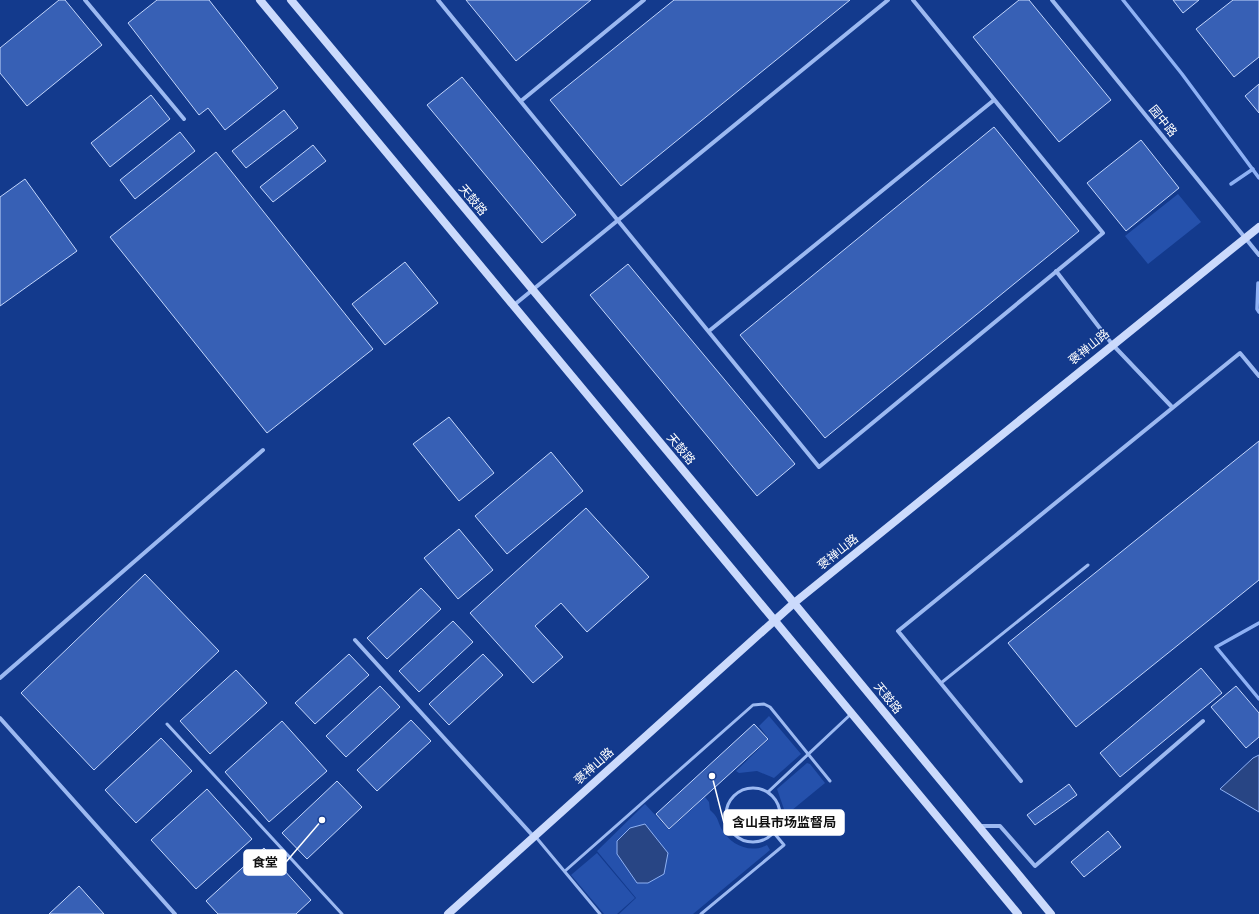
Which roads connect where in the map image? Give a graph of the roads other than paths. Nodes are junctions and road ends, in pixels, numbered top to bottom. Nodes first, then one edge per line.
1 (85, 0) edge
2 (260, 0) edge
3 (291, 0) edge
4 (438, 0) edge
5 (644, 0) edge
6 (888, 0) edge
7 (913, 0) edge
8 (1052, 0) edge
9 (994, 100) junction
10 (521, 101) junction
11 (184, 119) dead end
12 (618, 220) junction
13 (1259, 227) edge
14 (1245, 238) junction
15 (1259, 254) edge
16 (1056, 271) junction
17 (532, 290) junction
18 (514, 305) junction
19 (709, 331) junction
20 (1112, 344) junction
21 (1259, 376) edge
22 (1172, 407) junction
23 (262, 450) dead end
24 (1088, 565) dead end
25 (794, 603) junction
26 (775, 619) junction
27 (355, 640) dead end
28 (0, 678) edge
29 (941, 684) junction
30 (851, 714) junction
31 (0, 718) edge
32 (1203, 721) dead end
33 (167, 724) dead end
34 (808, 755) junction
35 (830, 781) dead end
36 (1021, 781) dead end
37 (768, 792) junction
38 (977, 826) junction
39 (774, 833) junction
40 (534, 836) junction
41 (565, 871) junction
42 (175, 914) edge
43 (342, 914) edge
44 (448, 914) edge
45 (600, 914) edge
46 (701, 914) edge
47 (1018, 914) edge
48 (1051, 914) edge

1 - 11 street
2 - 18 main road
3 - 17 main road, 天鼓路
4 - 10 street
5 - 10 street
6 - 12 street
7 - 9 street
8 - 14 street, 园中路
9 - 16 street
9 - 19 street
10 - 12 street
12 - 17 street
12 - 19 street
13 - 14 main road, 褒禅山路
14 - 15 street, 园中路
14 - 20 main road, 褒禅山路
16 - 19 street
16 - 20 street
17 - 18 street
17 - 25 main road, 天鼓路
18 - 26 main road
20 - 22 street
20 - 25 main road, 褒禅山路
21 - 22 street
22 - 29 street
23 - 28 street
24 - 29 lane
25 - 26 main road, 褒禅山路
25 - 38 main road, 天鼓路
26 - 30 main road
26 - 40 main road, 褒禅山路
27 - 40 street
29 - 36 street
30 - 34 lane
30 - 47 main road
31 - 42 street
32 - 38 street
33 - 43 lane
34 - 35 lane
34 - 37 lane
34 - 41 lane
37 - 39 lane
37 - 39 lane
38 - 48 main road, 天鼓路
39 - 46 lane
40 - 41 lane
40 - 44 main road, 褒禅山路
41 - 45 lane

